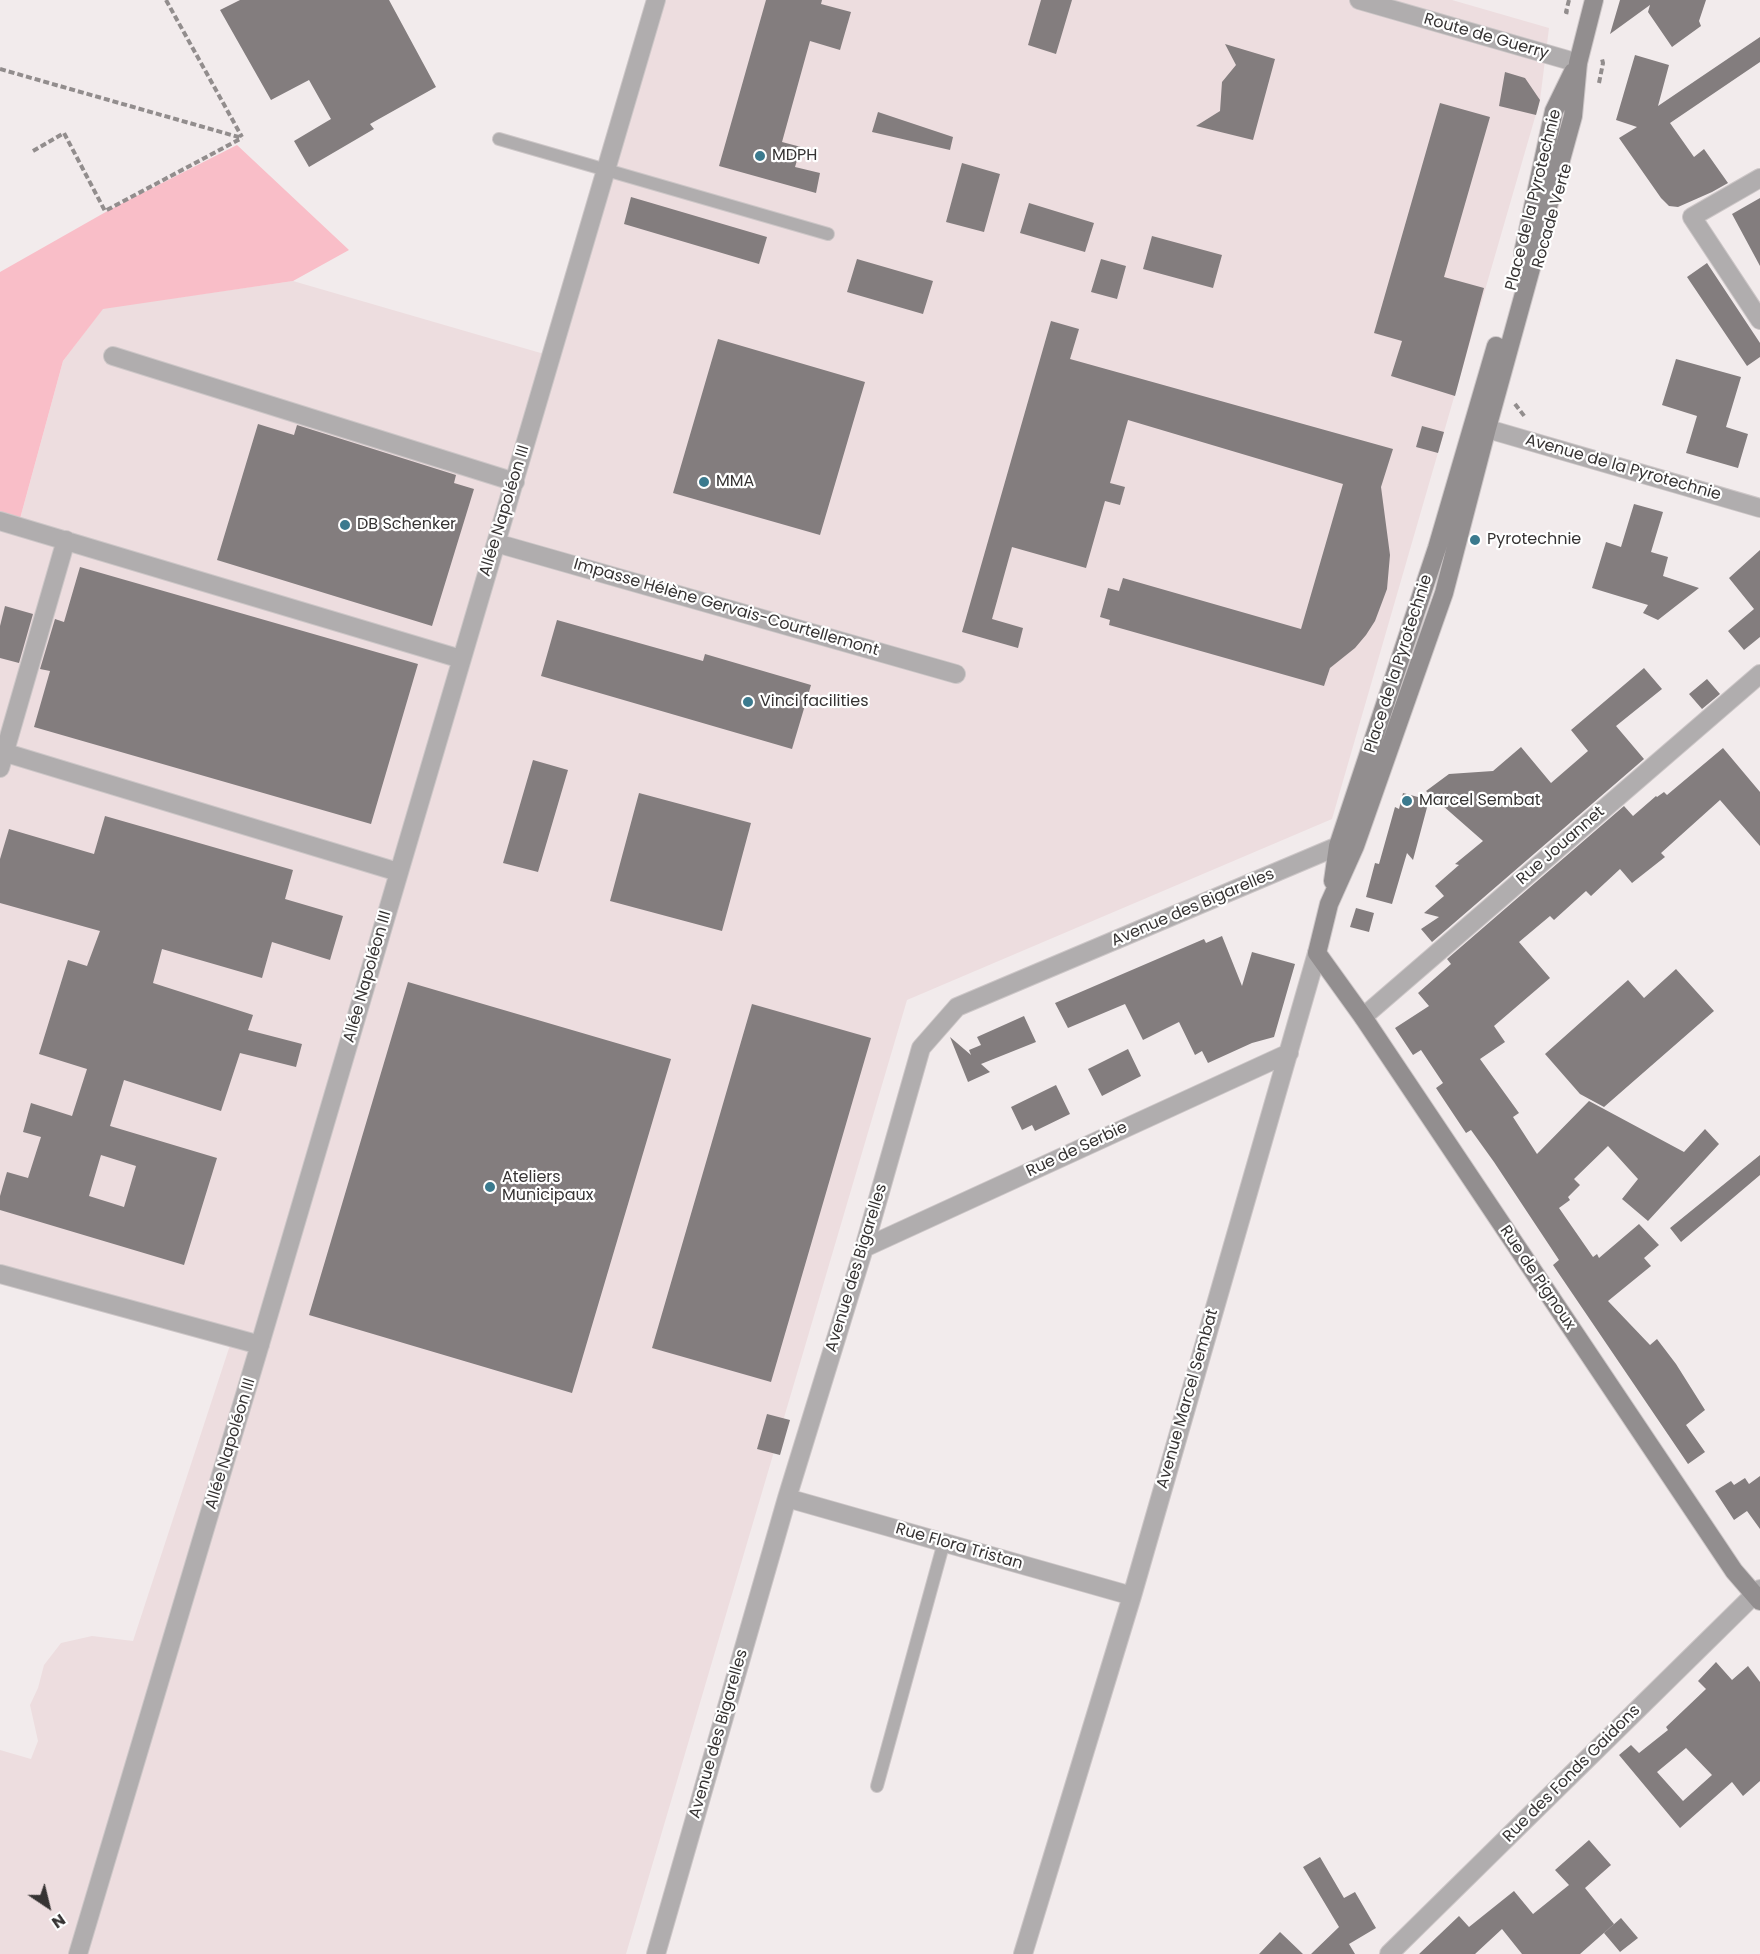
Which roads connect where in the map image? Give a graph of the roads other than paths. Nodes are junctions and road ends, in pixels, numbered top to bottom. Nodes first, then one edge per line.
1 (656, 0) edge
2 (1359, 0) edge
3 (1594, 0) edge
4 (1578, 63) junction
5 (499, 139) dead end
6 (606, 171) junction
7 (1760, 178) edge
8 (828, 234) dead end
9 (1760, 320) edge
10 (113, 356) dead end
11 (1480, 426) junction
12 (515, 482) junction
13 (1760, 508) edge
14 (0, 521) edge
15 (66, 540) junction
16 (496, 543) junction
17 (461, 658) junction
18 (956, 674) dead end
19 (1760, 674) edge
20 (2, 757) edge
21 (1347, 846) junction
22 (399, 872) junction
23 (1317, 953) junction
24 (1363, 1017) junction
25 (1289, 1053) junction
26 (864, 1248) junction
27 (0, 1274) edge
28 (260, 1345) junction
29 (787, 1498) junction
30 (944, 1542) junction
31 (1758, 1595) edge
32 (1132, 1596) junction
33 (877, 1786) dead end
34 (78, 1954) edge
35 (656, 1954) edge
36 (1023, 1954) edge
37 (1389, 1954) edge

1 - 6 street, Allée Napoléon III
2 - 4 street, Route de Guerry
3 - 4 main road, Place de la Pyrotechnie
4 - 11 main road, Place de la Pyrotechnie
5 - 6 lane
6 - 8 lane
6 - 12 street, Allée Napoléon III
7 - 9 street
10 - 12 street
11 - 13 street, Avenue de la Pyrotechnie
11 - 21 main road, Place de la Pyrotechnie
12 - 16 street, Allée Napoléon III
14 - 15 street
15 - 17 street
15 - 20 street
16 - 17 street, Allée Napoléon III
16 - 18 street, Impasse Hélène Gervais-Courtellemont
17 - 22 street, Allée Napoléon III
19 - 24 street, Rue Jouannet
20 - 22 street
21 - 23 main road, Avenue Marcel Sembat
21 - 26 street, Avenue des Bigarelles
22 - 28 street, Allée Napoléon III
23 - 24 main road, Rue de Pignoux
23 - 25 street, Avenue Marcel Sembat
24 - 31 main road, Rue de Pignoux
25 - 26 street, Rue de Serbie
25 - 32 street, Avenue Marcel Sembat
26 - 29 street, Avenue des Bigarelles
27 - 28 street
28 - 34 street, Allée Napoléon III
29 - 30 street, Rue Flora Tristan
29 - 35 street, Avenue des Bigarelles
30 - 32 street, Rue Flora Tristan
30 - 33 lane
31 - 37 street, Rue des Fonds Gaidons
32 - 36 street, Avenue Marcel Sembat

